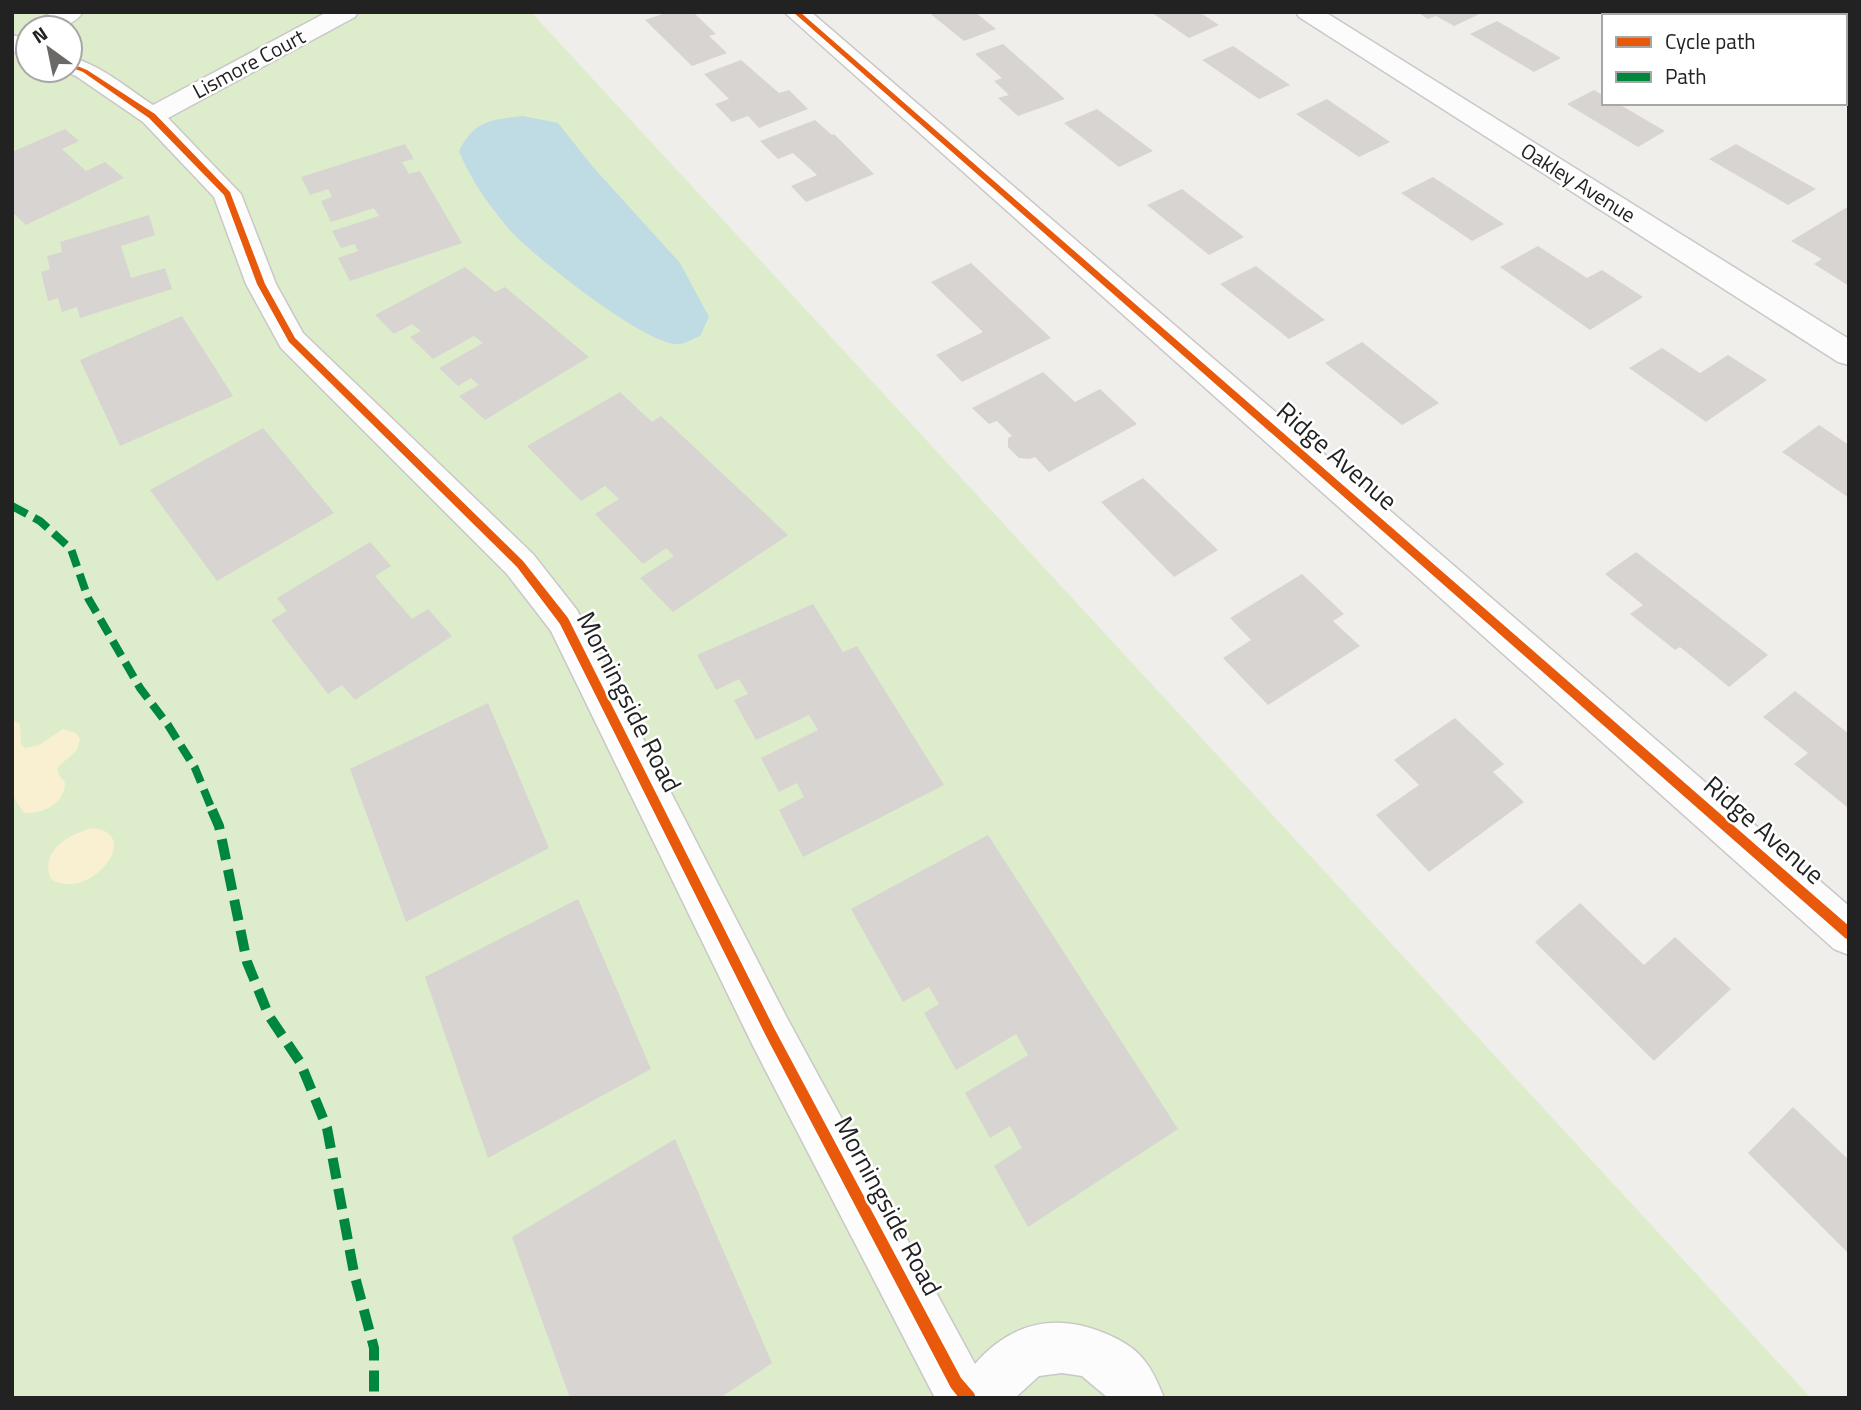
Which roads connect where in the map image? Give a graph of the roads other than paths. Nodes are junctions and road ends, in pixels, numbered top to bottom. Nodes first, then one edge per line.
1 (346, 12) edge
2 (796, 12) edge
3 (1308, 12) edge
4 (84, 71) edge
5 (152, 116) junction
6 (1849, 354) edge
7 (1849, 934) edge
8 (969, 1398) edge
9 (986, 1398) edge
10 (1138, 1398) edge

1 - 5 street, Lismore Court
2 - 7 street, Ridge Avenue
3 - 6 street, Oakley Avenue
4 - 5 street, Morningside Road
5 - 8 street, Morningside Road
9 - 10 street

